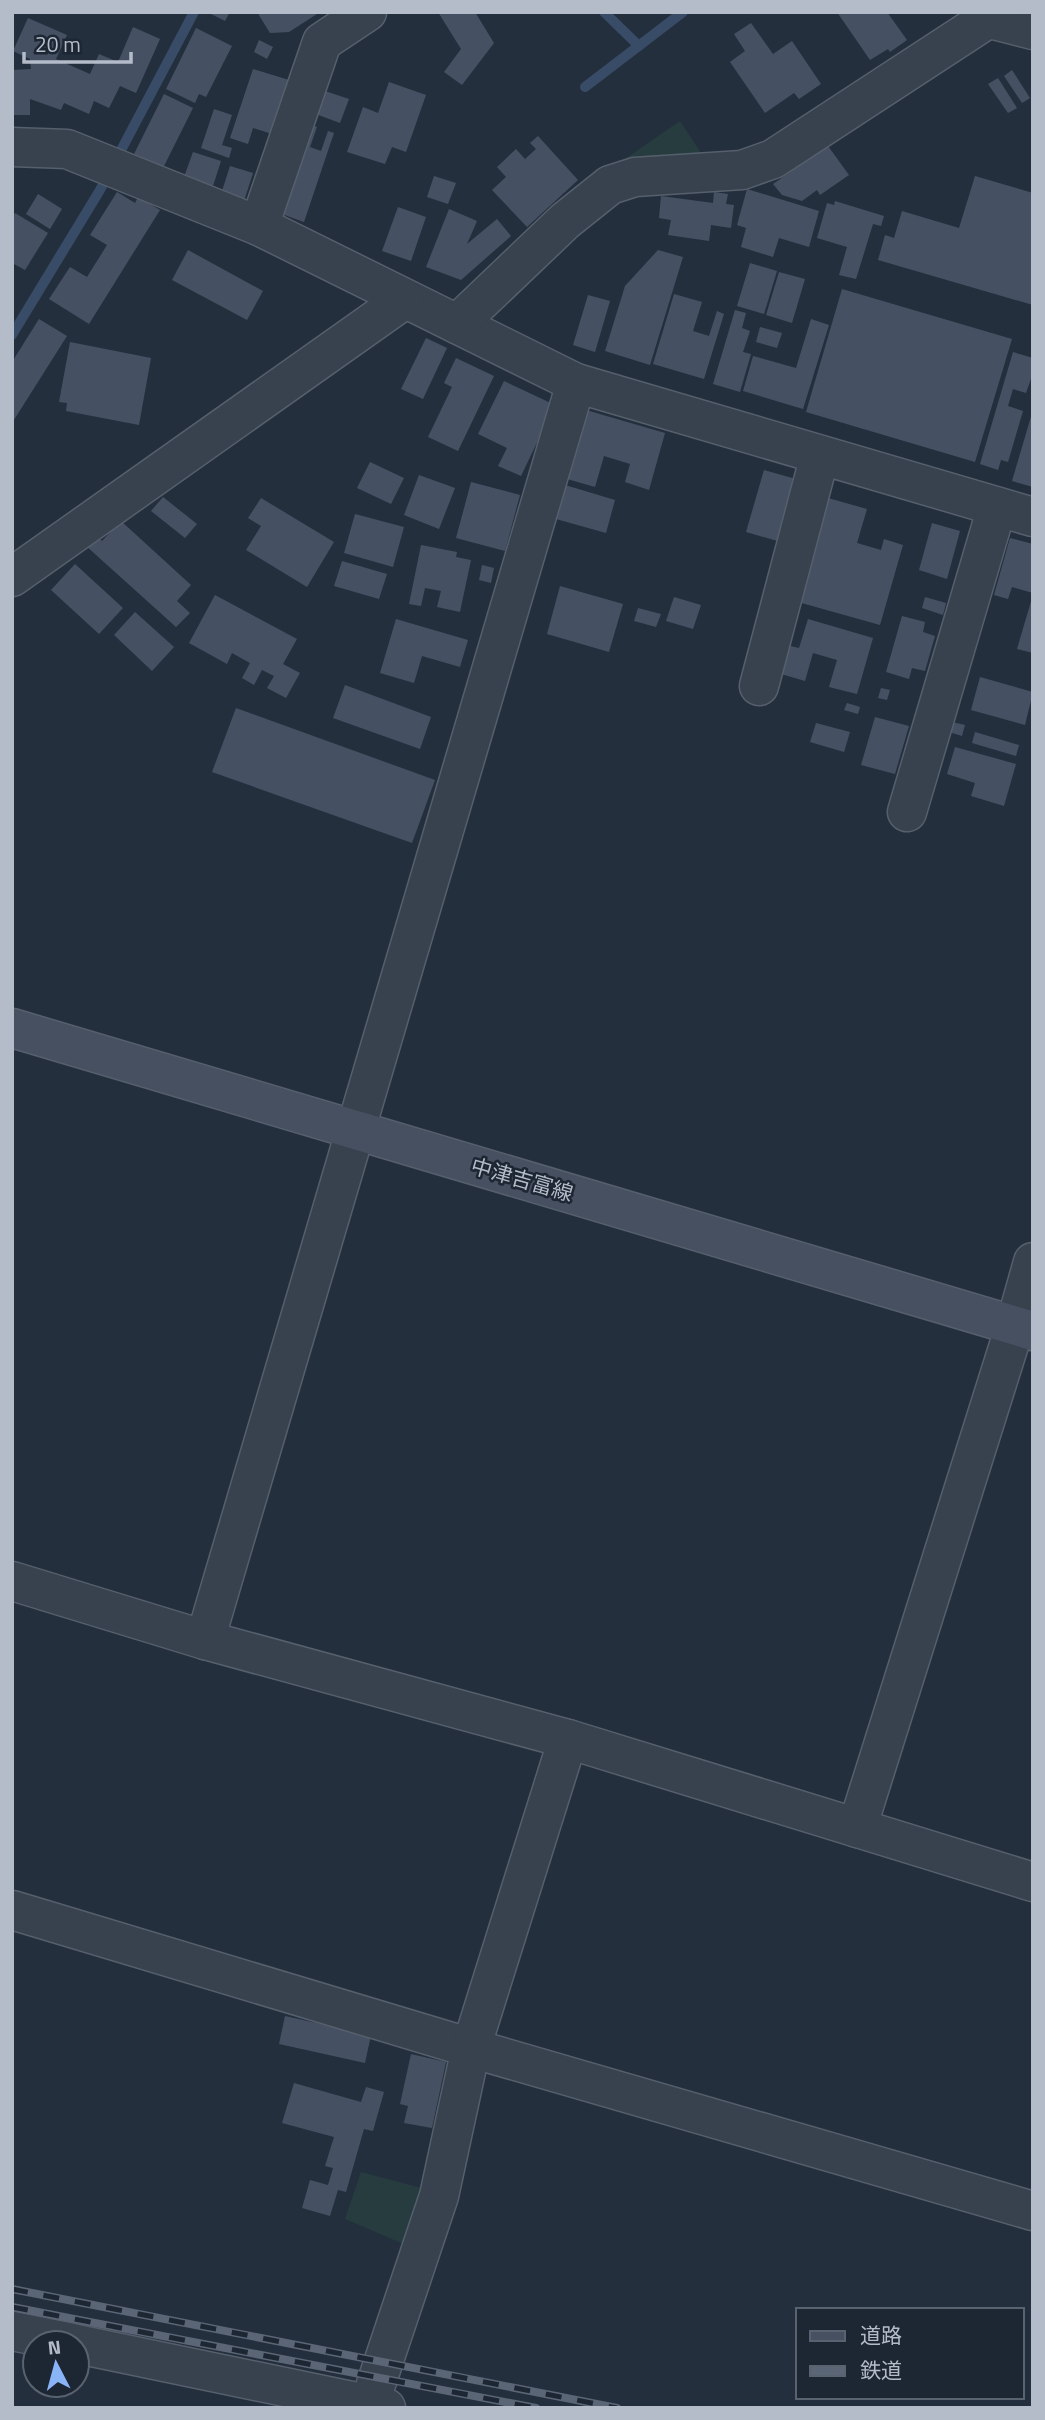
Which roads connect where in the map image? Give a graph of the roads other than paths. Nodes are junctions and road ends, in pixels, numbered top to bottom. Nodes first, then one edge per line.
1 (367, 12) edge
2 (994, 15) edge
3 (1033, 30) edge
4 (12, 147) edge
5 (259, 226) junction
6 (405, 299) junction
7 (457, 324) junction
8 (576, 383) junction
9 (820, 455) junction
10 (1015, 512) edge
11 (12, 577) edge
12 (759, 686) dead end
13 (907, 812) dead end
14 (12, 1028) edge
15 (356, 1131) junction
16 (1033, 1262) edge
17 (1024, 1328) edge
18 (12, 1581) edge
19 (205, 1640) junction
20 (568, 1739) junction
21 (856, 1828) junction
22 (1033, 1882) edge
23 (12, 1910) edge
24 (471, 2048) junction
25 (1033, 2211) edge
26 (91, 2347) edge
27 (375, 2406) edge

1 - 5 street
2 - 3 street
2 - 7 street
4 - 5 street
5 - 6 street
6 - 7 street
6 - 11 street
7 - 8 street
8 - 9 street
8 - 15 street
9 - 10 street
9 - 12 street
10 - 13 street
14 - 15 main road, 中津吉富線
15 - 17 main road, 中津吉富線
15 - 19 street
16 - 17 street
17 - 21 street
18 - 19 street
19 - 20 street
20 - 21 street
20 - 24 street
21 - 22 street
23 - 24 street
24 - 25 street
24 - 27 street
26 - 27 street

